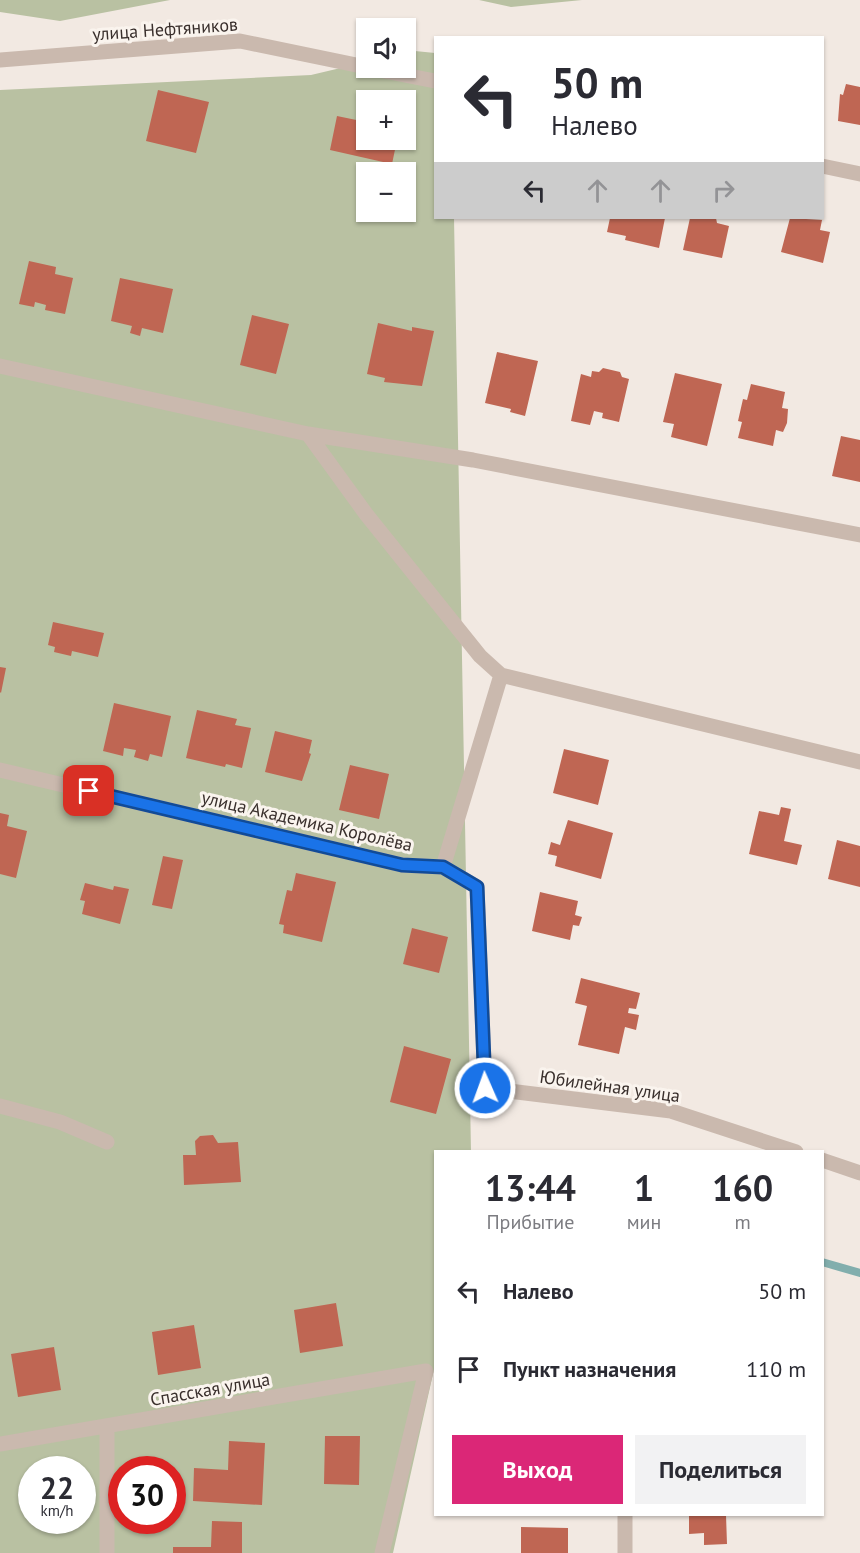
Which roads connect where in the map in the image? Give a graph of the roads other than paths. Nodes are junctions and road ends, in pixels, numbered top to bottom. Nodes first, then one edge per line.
1 (0, 60) edge
2 (356, 65) edge
3 (416, 77) edge
4 (434, 81) edge
5 (824, 166) edge
6 (860, 174) edge
7 (0, 366) edge
8 (308, 435) junction
9 (860, 534) edge
10 (501, 675) junction
11 (860, 762) edge
12 (0, 770) edge
13 (443, 867) junction
14 (485, 1088) joint
15 (0, 1106) edge
16 (107, 1142) dead end
17 (790, 1150) edge
18 (824, 1161) edge
19 (860, 1173) edge
20 (107, 1427) junction
21 (0, 1444) edge
22 (625, 1516) edge
23 (107, 1553) edge
24 (382, 1553) edge
25 (625, 1553) edge

1 - 2 street, улица Нефтяников
3 - 4 street, улица Нефтяников
5 - 6 street
7 - 8 street
8 - 9 street
8 - 10 street
10 - 11 street
10 - 13 street
12 - 13 street, улица Академика Королёва
13 - 14 street, улица Академика Королёва
14 - 17 street, Юбилейная улица
15 - 16 street
18 - 19 street
20 - 21 street, Спасская улица
20 - 23 street
20 - 24 street, Спасская улица
22 - 25 street

